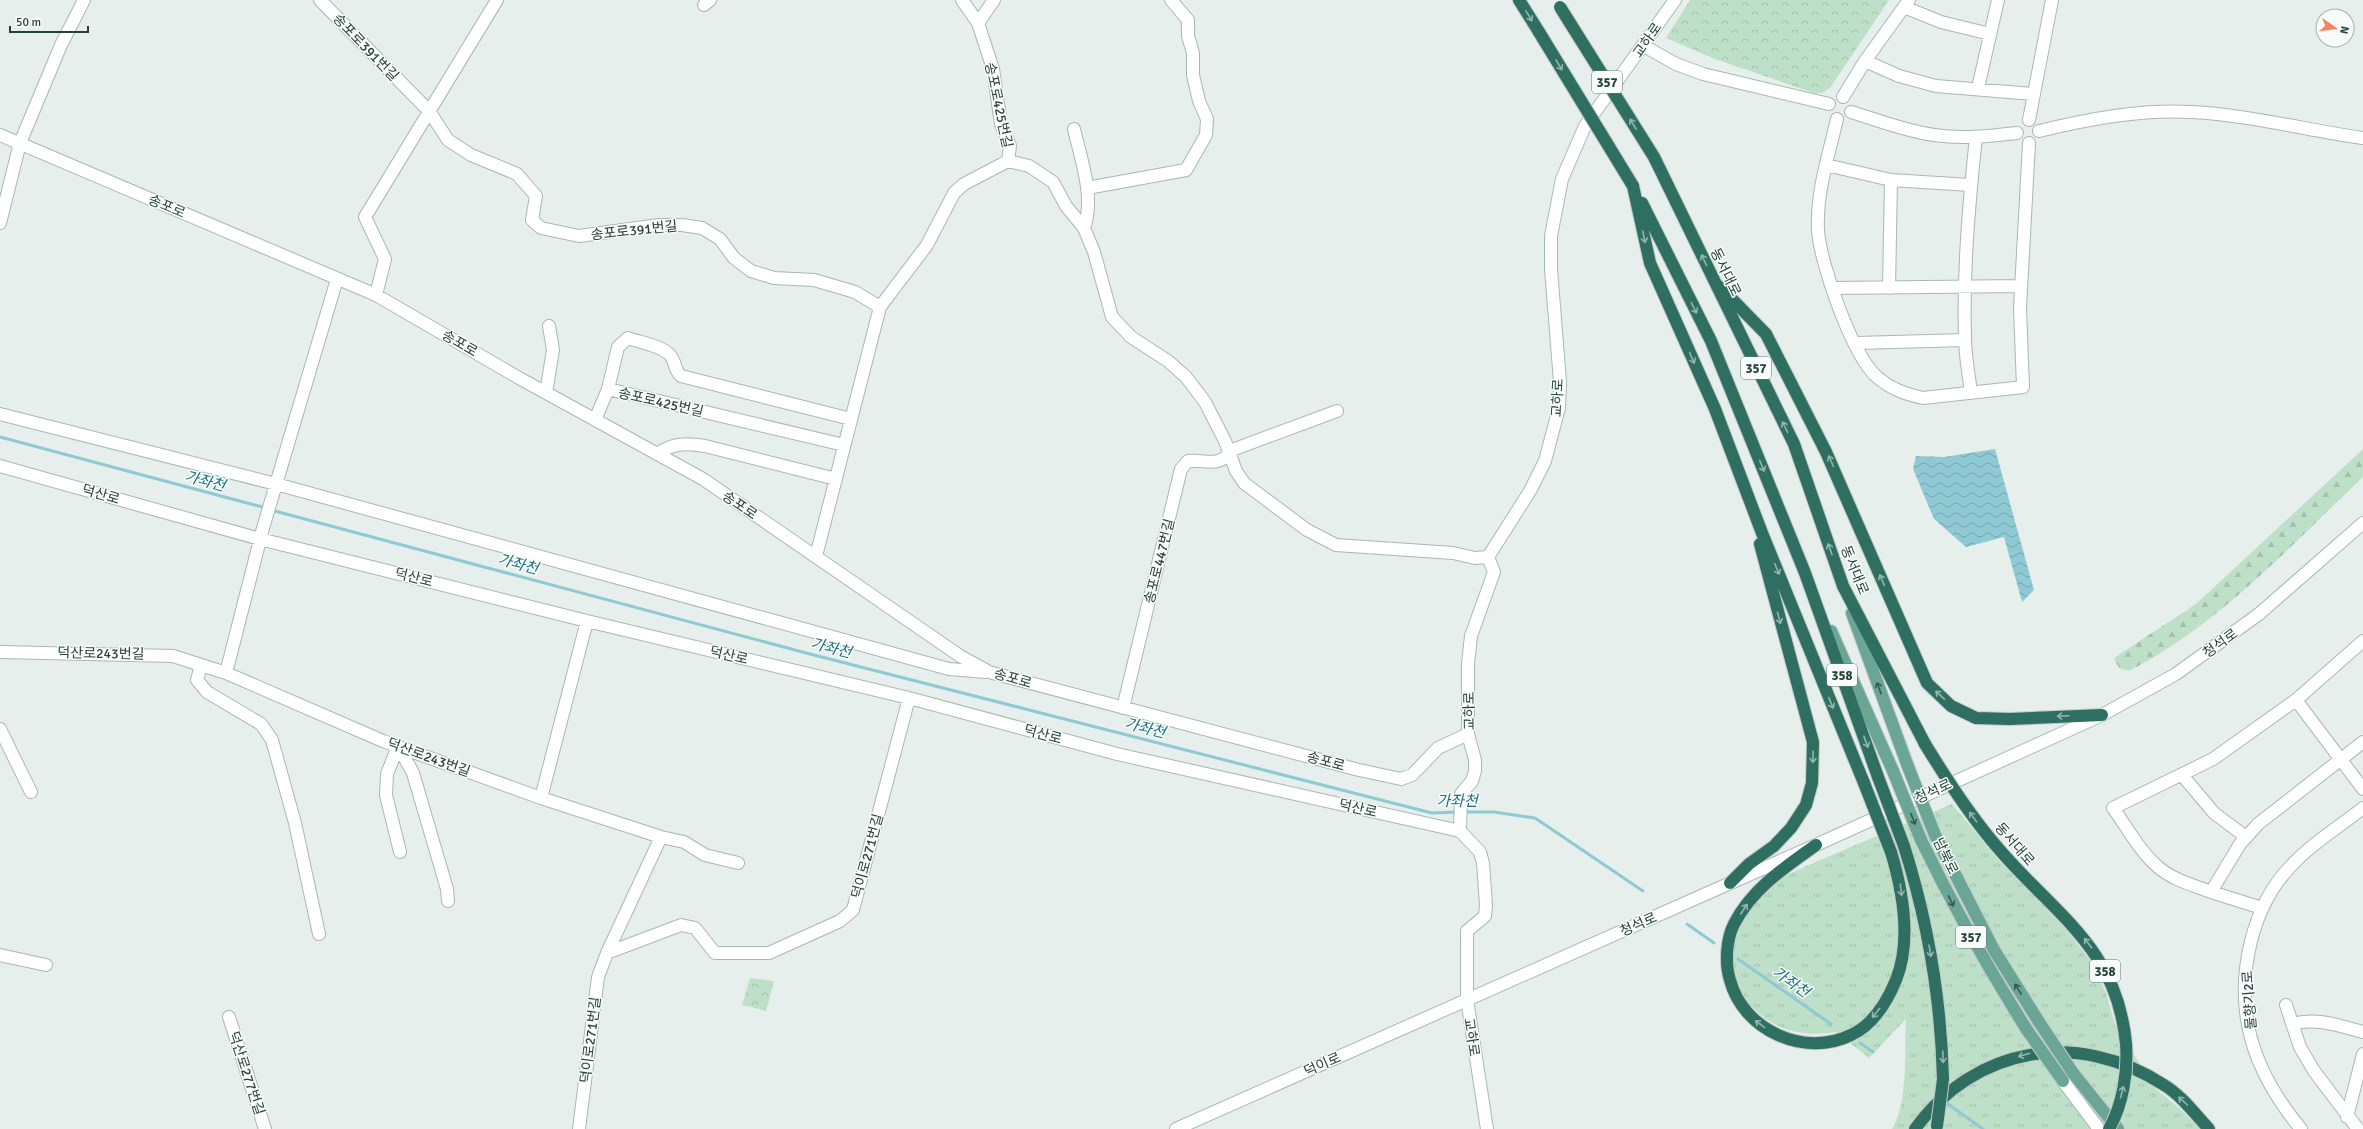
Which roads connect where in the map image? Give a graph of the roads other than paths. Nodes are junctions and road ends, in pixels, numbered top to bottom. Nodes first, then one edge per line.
1 (84, 0) edge
2 (320, 0) edge
3 (497, 0) edge
4 (962, 0) edge
5 (994, 0) edge
6 (1171, 0) edge
7 (1519, 0) edge
8 (1674, 0) edge
9 (1998, 0) edge
10 (2052, 0) edge
11 (1558, 3) edge
12 (1906, 3) edge
13 (978, 23) junction
14 (1990, 34) junction
15 (1644, 46) junction
16 (1865, 61) junction
17 (1978, 88) junction
18 (2033, 94) junction
19 (1843, 97) junction
20 (1829, 104) junction
21 (429, 111) junction
22 (1851, 112) junction
23 (1837, 119) junction
24 (2029, 120) junction
25 (1074, 129) dead end
26 (2039, 131) junction
27 (2017, 133) junction
28 (0, 135) edge
29 (1976, 137) junction
30 (2363, 138) edge
31 (20, 143) junction
32 (2029, 143) junction
33 (1008, 161) junction
34 (1826, 165) junction
35 (1891, 180) junction
36 (1970, 185) junction
37 (1633, 186) junction
38 (1088, 188) junction
39 (0, 223) edge
40 (1084, 228) junction
41 (337, 279) junction
42 (1713, 280) junction
43 (1964, 286) junction
44 (2021, 286) junction
45 (1832, 288) junction
46 (1889, 288) junction
47 (376, 295) junction
48 (880, 307) junction
49 (549, 326) dead end
50 (1965, 340) junction
51 (1856, 343) junction
52 (608, 389) junction
53 (1971, 392) junction
54 (546, 393) junction
55 (1337, 411) dead end
56 (0, 414) edge
57 (851, 419) junction
58 (595, 420) junction
59 (844, 445) junction
60 (1230, 453) junction
61 (656, 454) junction
62 (0, 466) edge
63 (836, 478) junction
64 (1744, 485) junction
65 (275, 487) junction
66 (2361, 525) edge
67 (262, 533) junction
68 (816, 556) junction
69 (1488, 556) junction
70 (1805, 573) junction
71 (1843, 586) junction
72 (587, 621) junction
73 (2363, 641) edge
74 (0, 652) edge
75 (201, 665) junction
76 (989, 672) junction
77 (226, 673) junction
78 (909, 698) junction
79 (2296, 700) junction
80 (1123, 708) junction
81 (2102, 715) junction
82 (0, 729) edge
83 (1468, 734) junction
84 (2363, 742) edge
85 (398, 746) junction
86 (2342, 760) junction
87 (2182, 775) junction
88 (2363, 789) edge
89 (31, 792) dead end
90 (541, 798) junction
91 (2363, 808) edge
92 (1460, 831) junction
93 (661, 837) junction
94 (2246, 837) junction
95 (1816, 845) junction
96 (400, 852) dead end
97 (738, 863) dead end
98 (1730, 883) junction
99 (2210, 892) junction
100 (448, 901) dead end
101 (2262, 908) junction
102 (319, 934) dead end
103 (607, 952) junction
104 (0, 955) edge
105 (46, 965) dead end
106 (1467, 999) junction
107 (2286, 1005) dead end
108 (229, 1017) dead end
109 (2292, 1024) junction
110 (2363, 1032) edge
111 (2363, 1054) edge
112 (2063, 1081) joint
113 (2347, 1117) junction
114 (1937, 1128) edge
115 (265, 1129) edge
116 (579, 1129) edge
117 (1176, 1129) edge
118 (1487, 1129) edge
119 (1915, 1129) edge
120 (2100, 1129) edge
121 (2109, 1129) edge
122 (2118, 1129) edge
123 (2209, 1129) edge
124 (2301, 1129) edge
125 (2358, 1129) edge

1 - 31 street
2 - 21 street, 송포로391번길
3 - 21 street
4 - 13 street, 송포로425번길
5 - 13 street
6 - 38 street
7 -> 37 highway, 357, bridge
8 - 15 street, 교하로
9 - 14 street
10 - 18 street
42 -> 11 highway, 동서대로 / 357, bridge
12 - 14 street
12 - 16 street
13 - 33 street, 송포로425번길
14 - 17 street
15 - 20 street
15 - 69 street, 교하로
16 - 17 street
16 - 19 street
17 - 18 street
18 - 24 street
19 - 20 street
19 - 22 street
20 - 23 street
21 - 47 street
21 - 48 street, 송포로391번길
22 - 23 street
22 - 29 street
23 - 34 street
24 - 26 street
24 - 27 street
25 - 38 street
26 - 30 street
26 - 32 street
27 - 29 street
27 - 32 street
28 - 31 street, 송포로
29 - 36 street
31 - 39 street
31 - 41 street, 송포로
32 - 44 street
33 - 40 street
33 - 48 street, 송포로425번길
34 - 35 street
34 - 45 street
35 - 36 street
35 - 46 street
36 - 43 street
37 -> 64 highway
37 -> 70 highway, 357
38 - 40 street
40 - 60 street
41 - 47 street, 송포로
41 - 65 street
71 -> 42 highway, 동서대로 / 357
81 -> 42 highway
43 - 44 street
43 - 46 street
43 - 50 street
44 - 53 street
45 - 46 street
45 - 51 street
47 - 54 street, 송포로
48 - 57 street, 송포로425번길
49 - 54 street
50 - 51 street
50 - 53 street
51 - 53 street
52 - 57 street, 송포로425번길
52 - 58 street
52 - 59 street, 송포로425번길
54 - 58 street, 송포로
55 - 60 street, 송포로447번길
56 - 65 street
57 - 59 street, 송포로425번길
58 - 61 street, 송포로
59 - 63 street, 송포로425번길
60 - 69 street
60 - 80 street, 송포로447번길
61 - 63 street
61 - 68 street, 송포로
62 - 67 street, 덕산로
63 - 68 street, 송포로425번길
64 -> 95 highway, bridge
64 -> 98 highway
65 - 67 street
65 - 76 street
66 - 81 street, 청석로
67 - 72 street, 덕산로
67 - 77 street
68 - 76 street, 송포로
69 - 83 street, 교하로
70 -> 112 main road, 남북로 / 357, bridge
70 -> 114 highway, 358, bridge
121 -> 71 highway, 동서대로 / 358, bridge
122 -> 71 main road, 남북로 / 357, bridge
72 - 78 street, 덕산로
72 - 90 street
73 - 79 street
74 - 75 street, 덕산로243번길
75 - 77 street, 덕산로243번길
75 - 102 street
76 - 80 street, 송포로
77 - 85 street, 덕산로243번길
78 - 92 street, 덕산로
78 - 103 street, 덕이로271번길
79 - 86 street
79 - 87 street
80 - 83 street, 송포로
81 - 95 street, 청석로
82 - 89 street
83 - 92 street, 교하로
84 - 86 street
85 - 90 street, 덕산로243번길
85 - 96 street
85 - 100 street
86 - 88 street
86 - 94 street
87 - 94 street
87 - 99 street
90 - 93 street, 덕산로243번길
91 - 101 street, 물향기2로
92 - 106 street, 교하로
93 - 97 street, 덕산로243번길
93 - 103 street, 덕이로271번길
94 - 99 street
95 - 98 street, 청석로
98 - 106 street, 청석로
99 - 101 street
101 - 124 street, 물향기2로
103 - 116 street, 덕이로271번길
104 - 105 street
106 - 117 street, 덕이로
106 - 118 street, 교하로
107 - 109 street
108 - 115 street, 덕산로277번길
109 - 110 street
109 - 113 street
111 - 113 street
112 - 120 street, 남북로 / 357
113 - 125 street
123 -> 119 highway

